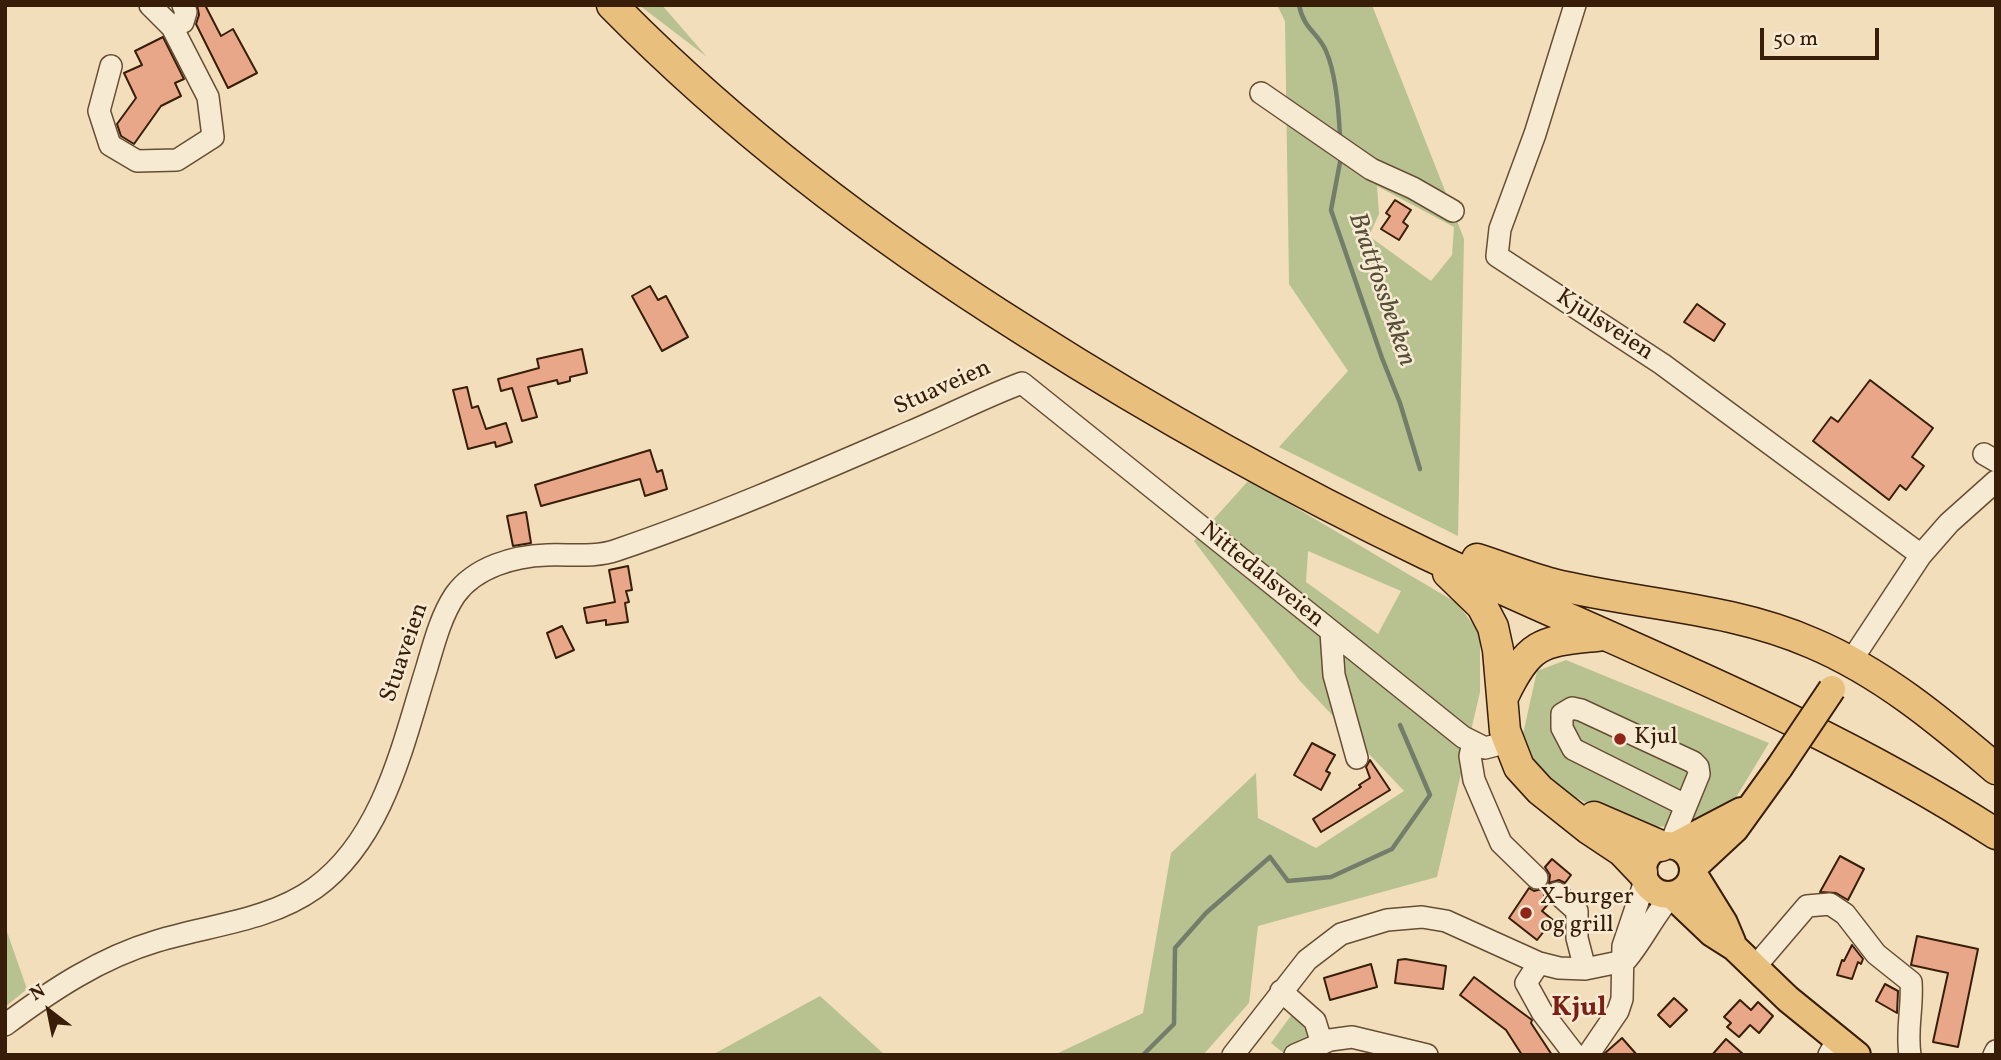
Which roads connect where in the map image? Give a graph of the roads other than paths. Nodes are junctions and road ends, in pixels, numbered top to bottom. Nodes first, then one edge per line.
1 (150, 5) edge
2 (183, 5) edge
3 (612, 5) edge
4 (1575, 5) edge
5 (172, 27) junction
6 (111, 66) dead end
7 (1261, 93) dead end
8 (1453, 211) dead end
9 (1023, 383) joint
10 (1996, 481) edge
11 (1364, 524) junction
12 (1921, 555) junction
13 (1430, 556) junction
14 (1331, 632) junction
15 (1607, 635) junction
16 (1851, 661) junction
17 (1503, 697) junction
18 (1508, 742) junction
19 (1473, 743) junction
20 (1357, 758) dead end
21 (1996, 769) edge
22 (1685, 805) junction
23 (1749, 807) junction
24 (1570, 812) junction
25 (1996, 834) edge
26 (1668, 846) junction
27 (1693, 870) junction
28 (1643, 877) junction
29 (1537, 878) dead end
30 (1556, 893) dead end
31 (1672, 895) junction
32 (1734, 947) junction
33 (1624, 961) junction
34 (1539, 963) junction
35 (1754, 968) junction
36 (1585, 969) junction
37 (1281, 991) junction
38 (5, 1025) edge
39 (1322, 1044) junction
40 (1842, 1050) edge
41 (1233, 1055) edge
42 (1295, 1055) edge
43 (1427, 1055) edge
44 (1575, 1055) edge
45 (1588, 1055) edge
46 (1910, 1055) edge

1 - 5 street
2 - 5 street
3 - 11 highway
4 - 12 street, Kjulsveien
5 - 6 street
7 - 8 street
9 - 14 street, Nittedalsveien
9 - 38 street, Stuaveien
10 - 12 street
11 - 13 highway
11 - 16 highway
12 - 16 street
13 - 15 highway
13 - 17 highway
14 - 19 street, Nittedalsveien
14 - 20 street
15 - 17 highway
15 - 25 highway
16 - 21 highway
16 - 23 main road, bridge
17 - 18 highway
18 - 19 street
18 - 24 highway
19 - 29 street
22 - 22 street
22 - 26 street
23 - 26 main road
23 - 27 main road
24 - 26 highway
24 - 28 highway
26 - 27 main road
26 - 28 main road
27 - 31 main road
27 - 32 main road
28 - 31 main road
28 - 33 street
30 - 36 street
31 - 32 main road
31 - 33 street
32 - 35 main road
33 - 36 street
33 - 45 street
34 - 36 street
34 - 37 street
34 - 44 street
35 - 40 main road
35 - 46 street
37 - 39 street
37 - 41 street
39 - 42 street
39 - 43 street

